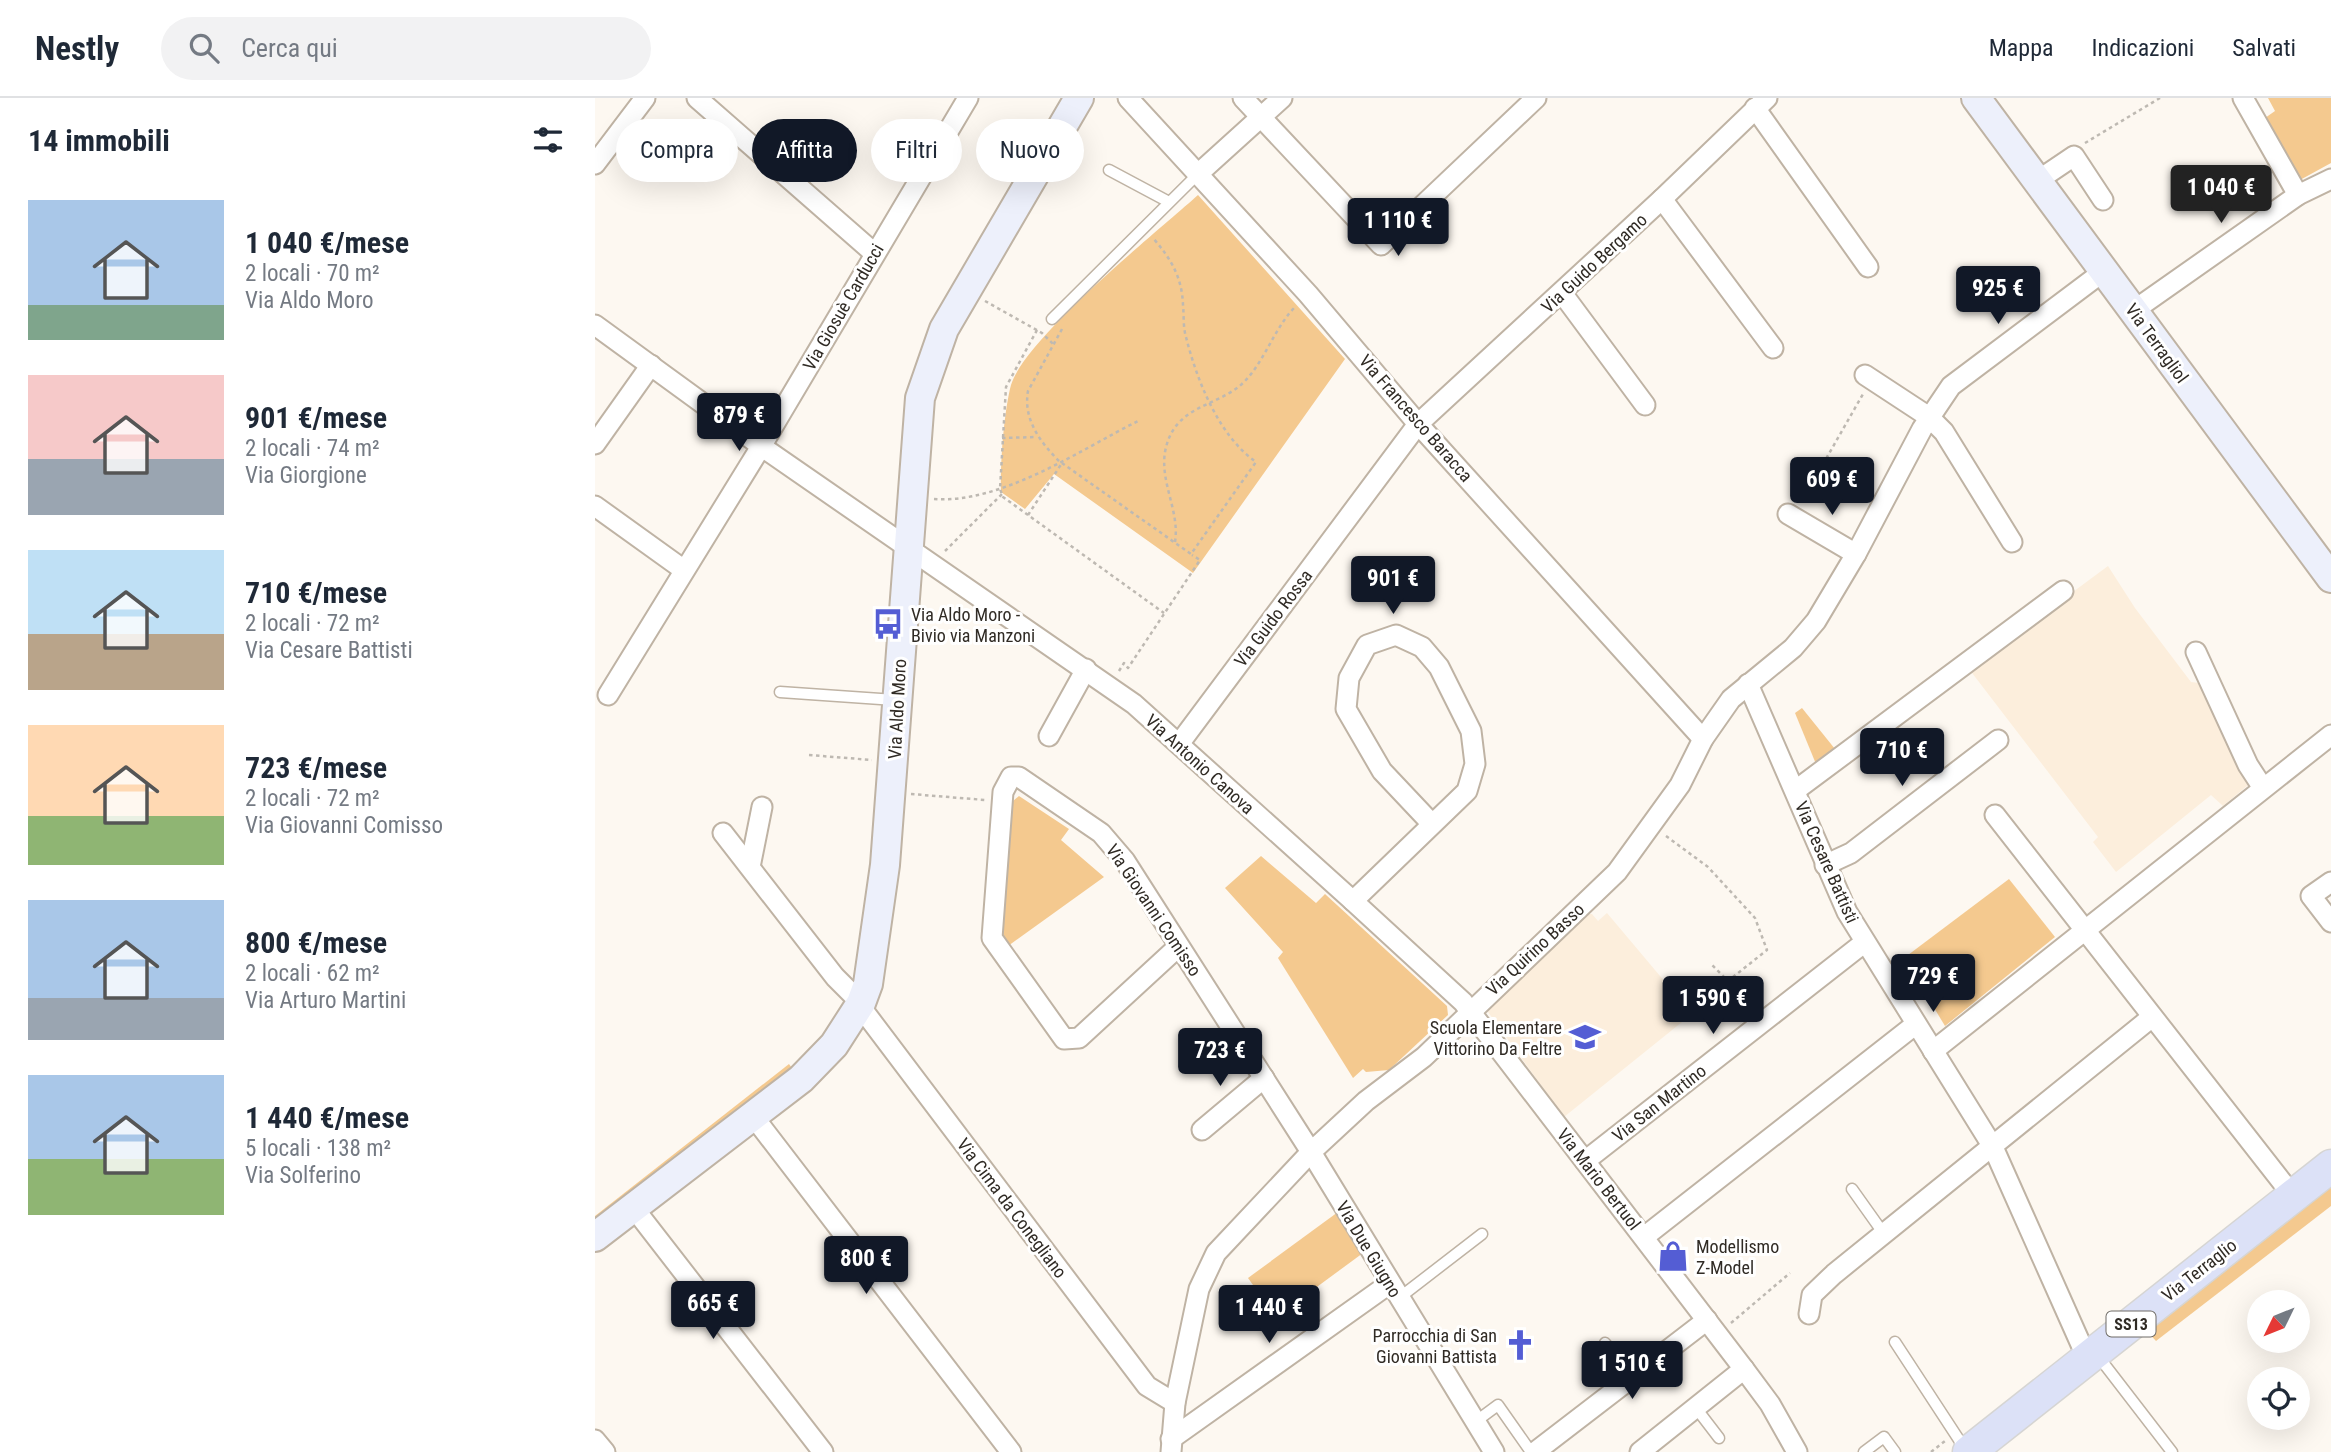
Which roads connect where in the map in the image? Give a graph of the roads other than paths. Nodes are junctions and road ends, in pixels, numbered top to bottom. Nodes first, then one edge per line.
1 (645, 98) edge
2 (697, 98) edge
3 (968, 98) edge
4 (1079, 98) edge
5 (1128, 98) edge
6 (1243, 98) edge
7 (1282, 98) edge
8 (1536, 98) edge
9 (2243, 98) edge
10 (1761, 103) edge
11 (1980, 103) edge
12 (1261, 117) junction
13 (595, 164) edge
14 (1109, 170) dead end
15 (1198, 174) junction
16 (2331, 179) edge
17 (2037, 181) junction
18 (2298, 195) junction
19 (1662, 199) junction
20 (2103, 200) dead end
21 (1170, 202) junction
22 (874, 253) junction
23 (1868, 267) dead end
24 (2104, 271) junction
25 (1562, 293) junction
26 (2133, 311) junction
27 (1052, 318) dead end
28 (595, 325) edge
29 (1773, 348) dead end
30 (651, 365) junction
31 (1868, 377) road end
32 (1645, 405) dead end
33 (1929, 416) junction
34 (1418, 424) junction
35 (595, 444) edge
36 (762, 445) junction
37 (597, 512) edge
38 (1790, 516) road end
39 (2012, 542) dead end
40 (907, 546) junction
41 (1856, 554) junction
42 (684, 570) junction
43 (2331, 578) edge
44 (2063, 591) dead end
45 (2196, 652) dead end
46 (1086, 669) junction
47 (1748, 684) junction
48 (780, 692) dead end
49 (608, 695) dead end
50 (899, 700) junction
51 (2331, 735) edge
52 (1049, 736) dead end
53 (1703, 739) junction
54 (1998, 740) dead end
55 (1179, 744) junction
56 (2263, 788) junction
57 (1796, 790) junction
58 (762, 807) dead end
59 (1996, 815) dead end
60 (1431, 824) junction
61 (723, 833) dead end
62 (1825, 866) junction
63 (750, 867) junction
64 (2331, 882) edge
65 (1353, 901) junction
66 (2331, 922) edge
67 (2083, 930) junction
68 (1865, 942) junction
69 (1179, 946) junction
70 (861, 1003) junction
71 (1469, 1011) junction
72 (2152, 1017) junction
73 (1916, 1024) junction
74 (1933, 1051) junction
75 (1264, 1078) junction
76 (753, 1116) junction
77 (1202, 1130) dead end
78 (1993, 1147) junction
79 (1311, 1152) junction
80 (1585, 1161) junction
81 (2331, 1166) edge
82 (1852, 1189) dead end
83 (2293, 1196) junction
84 (633, 1207) junction
85 (1482, 1234) dead end
86 (1884, 1234) junction
87 (595, 1237) edge
88 (1644, 1237) junction
89 (1394, 1292) junction
90 (1809, 1314) dead end
91 (1712, 1327) junction
92 (1895, 1342) dead end
93 (1605, 1343) dead end
94 (2091, 1355) junction
95 (1744, 1369) junction
96 (1632, 1376) junction
97 (1175, 1403) junction
98 (1696, 1408) junction
99 (1475, 1422) junction
100 (1719, 1438) dead end
101 (595, 1440) edge
102 (1171, 1445) edge
103 (604, 1452) edge
104 (823, 1452) edge
105 (1011, 1452) edge
106 (1494, 1452) edge
107 (1533, 1452) edge
108 (1640, 1452) edge
109 (1797, 1452) edge
110 (1864, 1452) edge
111 (1895, 1452) edge
112 (1968, 1452) edge
113 (2172, 1452) edge

1 - 13 street
2 - 22 street
3 - 22 street, Via Giosuè Carducci
4 - 40 street, Via Aldo Moro
5 - 15 street, Via Francesco Baracca
6 - 12 street
7 - 12 street
8 - 12 street
9 - 18 street
10 - 19 street, Via Guido Bergamo
10 - 23 street
11 - 17 street, Via Terragliol
12 - 15 street
14 - 21 lane
15 - 21 lane
15 - 34 street, Via Francesco Baracca
16 - 18 street
17 - 20 street
17 - 24 street, Via Terragliol
18 - 26 street
19 - 25 street, Via Guido Bergamo
19 - 29 street
21 - 27 lane
22 - 36 street, Via Giosuè Carducci
24 - 26 street, Via Terragliol
24 - 33 street, Via Quirino Basso
25 - 32 street
25 - 34 street, Via Guido Bergamo
26 - 43 street, Via Terragliol
28 - 30 street, Via Antonio Canova
30 - 35 street
30 - 36 street, Via Antonio Canova
31 - 33 street
33 - 39 street
33 - 41 street, Via Quirino Basso
34 - 53 street, Via Francesco Baracca
34 - 55 street, Via Guido Rossa
36 - 40 street, Via Antonio Canova
36 - 42 street, Via Giosuè Carducci
37 - 42 street
38 - 41 street
40 - 46 street, Via Antonio Canova
40 - 50 street, Via Aldo Moro
41 - 47 street, Via Quirino Basso
42 - 49 street, Via Giosuè Carducci
44 - 57 street, Via Cesare Battisti
45 - 56 street
46 - 52 street
46 - 55 street, Via Antonio Canova
47 - 53 street, Via Quirino Basso
47 - 57 street, Via Cesare Battisti
48 - 50 lane
50 - 70 street, Via Aldo Moro
51 - 56 street
53 - 71 street, Via Quirino Basso
54 - 62 street
55 - 65 street, Via Antonio Canova
56 - 67 street
57 - 62 street, Via Cesare Battisti
58 - 63 street
59 - 67 street
60 - 60 street
60 - 65 street
61 - 63 street, Via Cima da Conegliano
62 - 68 street, Via Cesare Battisti
63 - 70 street, Via Cima da Conegliano
64 - 66 street
65 - 71 street, Via Antonio Canova
67 - 72 street
67 - 74 street
68 - 73 street, Via Cesare Battisti
68 - 80 street, Via San Martino
69 - 69 street, Via Giovanni Comisso
69 - 75 street, Via Giovanni Comisso
70 - 76 street, Via Aldo Moro
70 - 97 street, Via Cima da Conegliano
71 - 79 street, Via Quirino Basso
71 - 80 street, Via Mario Bertuol
72 - 78 street
72 - 83 street
73 - 74 street, Via Cesare Battisti
73 - 88 street
74 - 78 street, Via Cesare Battisti
75 - 77 street
75 - 79 street, Via Giovanni Comisso
76 - 84 street, Via Aldo Moro
76 - 105 street
78 - 86 street
78 - 94 street, Via Cesare Battisti
79 - 89 street, Via Due Giugno
79 - 97 street, Via Quirino Basso
80 - 88 street, Via Mario Bertuol
81 - 83 main road, Via Terraglio / SS13
82 - 86 lane
83 - 94 main road, Via Terraglio / SS13
84 - 87 street, Via Aldo Moro
84 - 104 street
85 - 89 lane
86 - 90 street
88 - 91 street, Via Mario Bertuol
89 - 99 street, Via Due Giugno
89 - 102 street
91 - 95 street, Via Mario Bertuol
91 - 96 street
92 - 112 lane
93 - 96 lane
94 - 112 main road, Via Terraglio / SS13
94 - 113 lane
95 - 98 street
95 - 109 street, Via Mario Bertuol
96 - 107 street
97 - 102 street, Via Quirino Basso
98 - 100 lane
98 - 108 street
99 - 106 street, Via Due Giugno
99 - 107 lane
101 - 103 street
110 - 111 lane

